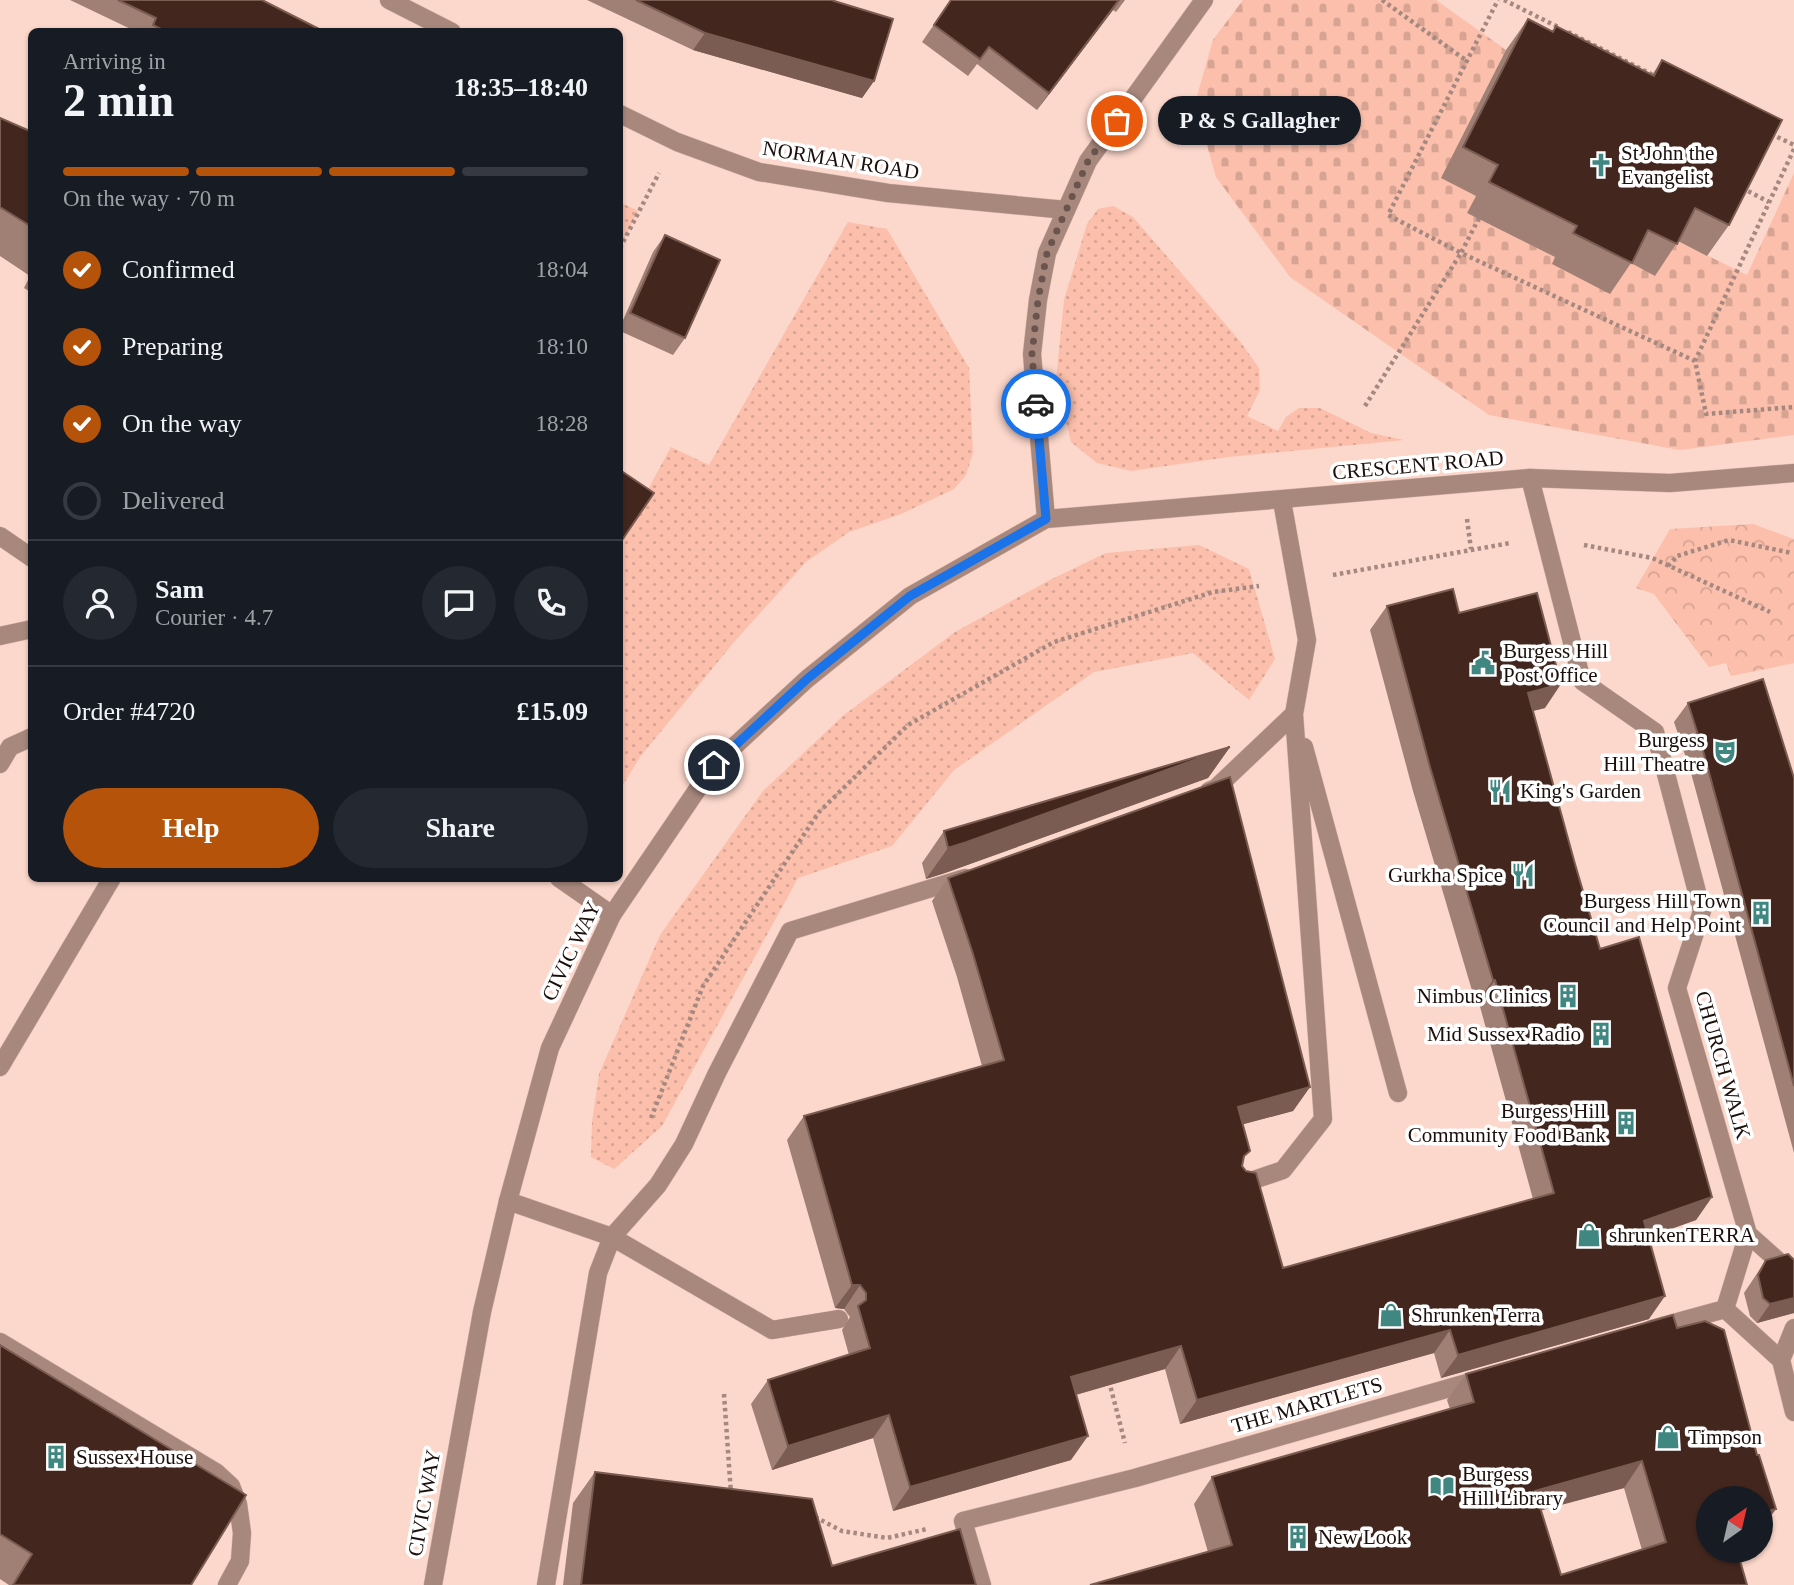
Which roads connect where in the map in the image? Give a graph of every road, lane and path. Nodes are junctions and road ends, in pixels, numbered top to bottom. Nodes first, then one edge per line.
1 (389, 0) edge
2 (1204, 0) edge
3 (1382, 0) edge
4 (1498, 0) edge
5 (1504, 0) edge
6 (444, 28) edge
7 (1467, 61) junction
8 (1661, 79) edge
9 (623, 115) edge
10 (1770, 133) edge
11 (677, 142) junction
12 (1794, 147) edge
13 (1742, 188) edge
14 (1769, 202) junction
15 (1066, 210) junction
16 (1479, 218) dead end
17 (623, 241) edge
18 (1461, 253) junction
19 (1695, 361) junction
20 (1365, 406) dead end
21 (1794, 407) edge
22 (1794, 472) edge
23 (1530, 478) junction
24 (1282, 501) junction
25 (1046, 519) junction
26 (0, 536) edge
27 (1546, 538) junction
28 (1792, 553) dead end
29 (28, 555) edge
30 (1668, 566) junction
31 (1296, 581) junction
32 (1770, 612) dead end
33 (28, 630) edge
34 (0, 636) edge
35 (1294, 714) junction
36 (28, 739) edge
37 (0, 764) edge
38 (1192, 797) edge
39 (986, 871) edge
40 (110, 882) edge
41 (565, 882) edge
42 (612, 915) junction
43 (0, 1067) edge
44 (1398, 1093) dead end
45 (650, 1120) dead end
46 (1236, 1186) edge
47 (509, 1201) junction
48 (1748, 1234) junction
49 (612, 1237) junction
50 (1794, 1275) edge
51 (1725, 1309) junction
52 (839, 1319) dead end
53 (1794, 1328) edge
54 (1631, 1335) edge
55 (0, 1342) edge
56 (1782, 1360) junction
57 (1497, 1374) edge
58 (1107, 1376) edge
59 (724, 1394) dead end
60 (1794, 1412) edge
61 (1135, 1478) junction
62 (731, 1500) edge
63 (811, 1516) edge
64 (963, 1521) junction
65 (227, 1585) edge
66 (433, 1585) edge
67 (546, 1585) edge
68 (982, 1585) edge

1 - 6 street
2 - 15 street
3 - 7 path
4 - 7 path
5 - 8 path
7 - 18 path
9 - 11 street, NORMAN ROAD
10 - 12 path
11 - 15 street, NORMAN ROAD
11 - 17 path
12 - 14 path
13 - 14 path
14 - 19 path
15 - 25 street
16 - 18 path
18 - 19 path
18 - 20 path
19 - 21 path
22 - 23 street, CRESCENT ROAD
23 - 24 street, CRESCENT ROAD
23 - 27 street, CHURCH WALK
24 - 25 street, CRESCENT ROAD
24 - 31 street
25 - 42 street, CIVIC WAY
26 - 29 street
27 - 30 path
27 - 31 path
27 - 48 street, CHURCH WALK
28 - 30 path
30 - 32 path
31 - 35 street
31 - 45 path
33 - 34 street
35 - 38 street
35 - 44 street
35 - 46 street
36 - 37 street
39 - 49 street
40 - 43 street
41 - 42 street
42 - 47 street, CIVIC WAY
47 - 49 street
47 - 66 street, CIVIC WAY
48 - 50 street
48 - 51 street
49 - 52 street
49 - 67 street
51 - 54 street
51 - 56 street
53 - 56 street
55 - 65 street
56 - 60 street
57 - 61 street, THE MARTLETS
58 - 61 path
59 - 62 path
61 - 64 street, THE MARTLETS
63 - 64 path
64 - 68 street

